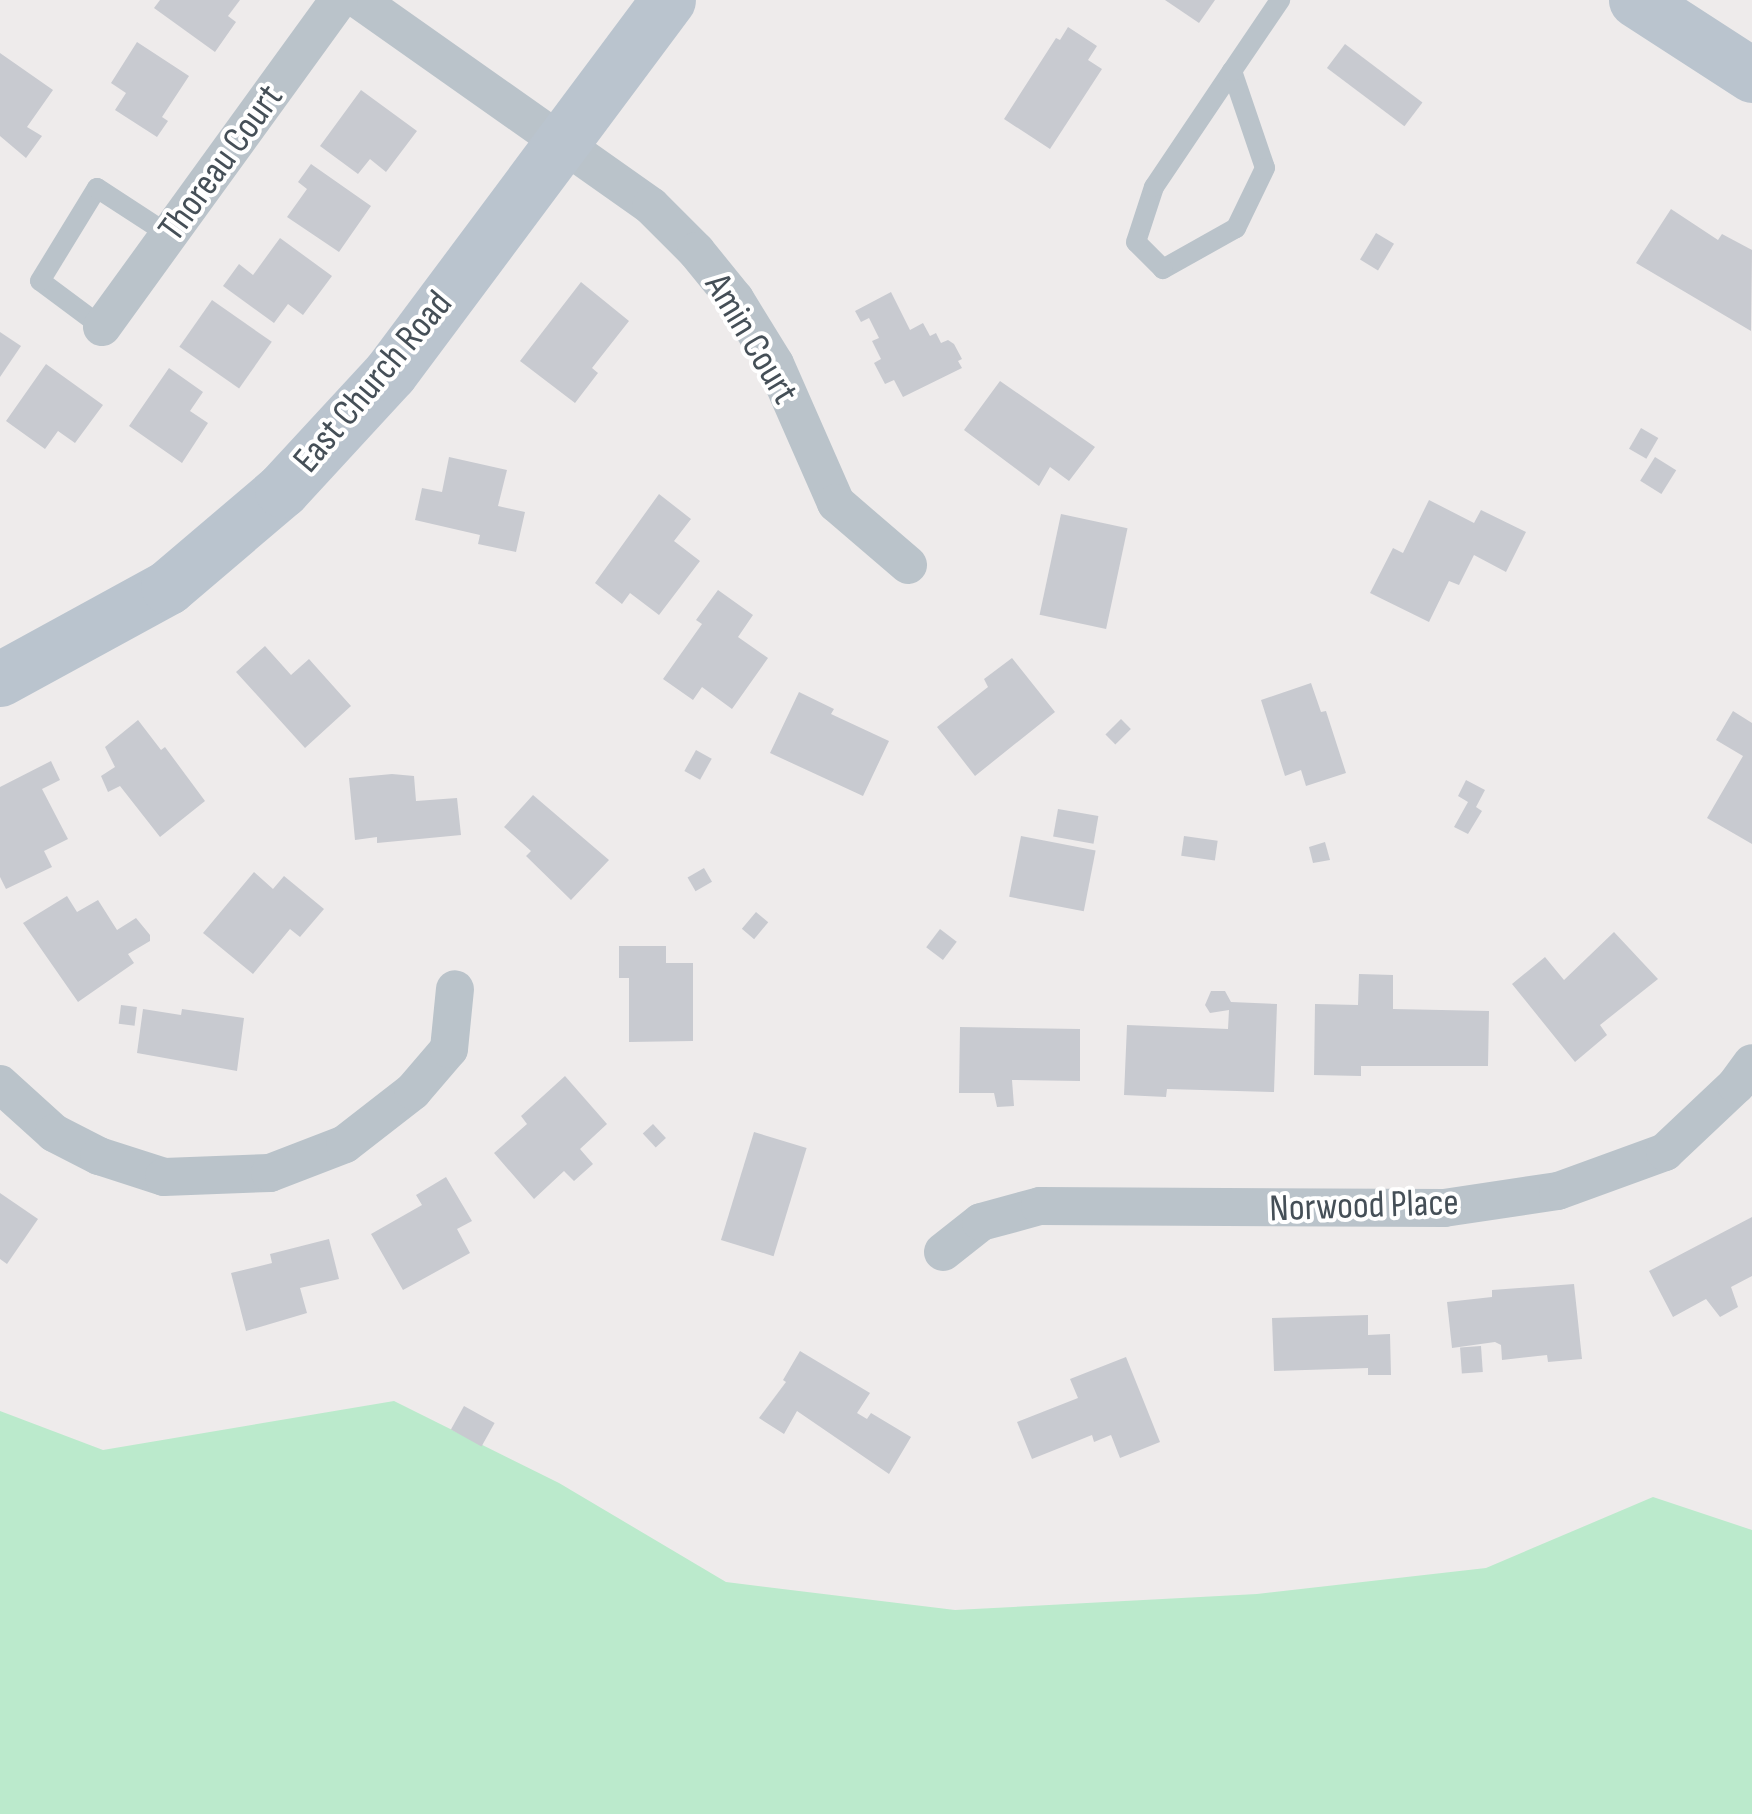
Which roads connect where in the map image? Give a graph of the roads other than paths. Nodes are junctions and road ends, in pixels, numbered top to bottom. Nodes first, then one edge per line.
1 (339, 0) edge
2 (359, 0) edge
3 (668, 0) edge
4 (1280, 0) edge
5 (1636, 0) edge
6 (1748, 65) edge
7 (1232, 71) junction
8 (560, 142) junction
9 (168, 235) junction
10 (102, 327) joint
11 (908, 564) dead end
12 (0, 679) edge
13 (455, 989) dead end
14 (1752, 1063) edge
15 (0, 1084) edge
16 (943, 1252) dead end

1 - 9 street, Thoreau Court
2 - 8 street, Amin Court
3 - 8 street, East Church Road
4 - 7 lane
5 - 6 street
7 - 7 lane
8 - 11 street, Amin Court
8 - 12 street, East Church Road
9 - 10 street, Thoreau Court
9 - 10 lane
13 - 15 street
14 - 16 street, Norwood Place

